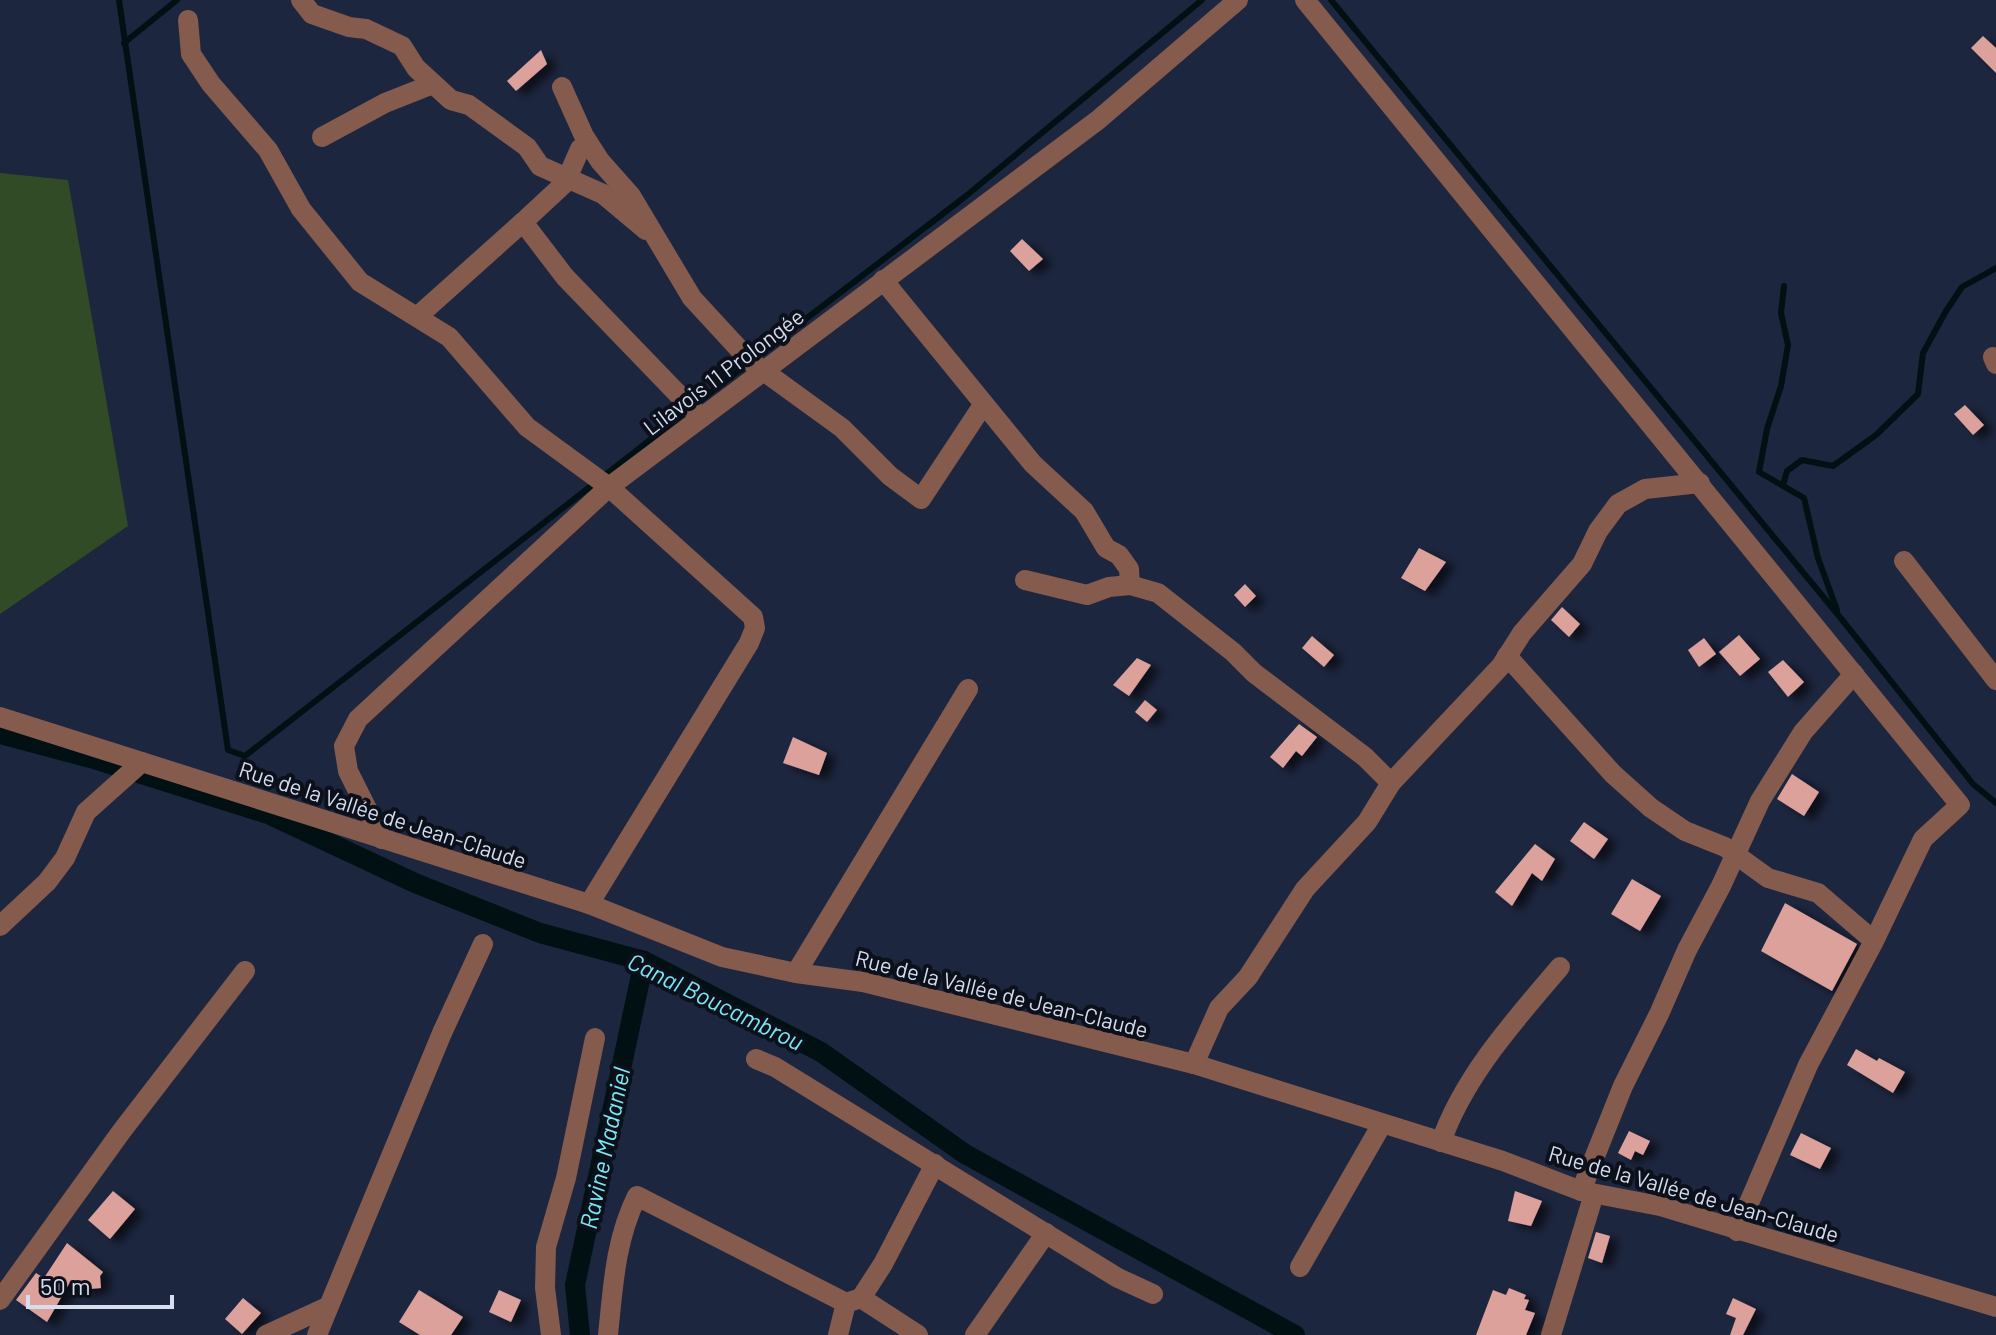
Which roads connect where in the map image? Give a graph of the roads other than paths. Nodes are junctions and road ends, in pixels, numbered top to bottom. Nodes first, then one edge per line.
1 (301, 0) edge
2 (1238, 0) edge
3 (1305, 0) edge
4 (188, 20) dead end
5 (433, 84) junction
6 (562, 87) dead end
7 (322, 137) dead end
8 (589, 145) junction
9 (567, 179) junction
10 (523, 222) junction
11 (658, 240) junction
12 (883, 280) junction
13 (418, 316) junction
14 (764, 371) junction
15 (983, 405) junction
16 (701, 418) junction
17 (1700, 483) junction
18 (609, 487) junction
19 (1904, 561) dead end
20 (1025, 580) dead end
21 (1130, 585) junction
22 (1507, 656) junction
23 (1854, 674) junction
24 (1996, 680) edge
25 (968, 689) dead end
26 (0, 717) edge
27 (142, 762) junction
28 (1391, 783) junction
29 (382, 839) junction
30 (1736, 855) junction
31 (589, 904) junction
32 (0, 926) edge
33 (1874, 941) junction
34 (483, 944) dead end
35 (1560, 967) dead end
36 (245, 971) dead end
37 (796, 973) junction
38 (595, 1038) dead end
39 (756, 1059) dead end
40 (1194, 1064) junction
41 (1382, 1124) junction
42 (1441, 1142) junction
43 (935, 1164) junction
44 (1588, 1192) junction
45 (1737, 1231) junction
46 (1046, 1233) junction
47 (1300, 1267) dead end
48 (1153, 1294) dead end
49 (0, 1300) edge
50 (853, 1301) junction
51 (327, 1307) junction
52 (1996, 1307) edge
53 (266, 1335) edge
54 (317, 1335) edge
55 (551, 1335) edge
56 (608, 1335) edge
57 (838, 1335) edge
58 (918, 1335) edge
59 (975, 1335) edge
60 (1551, 1335) edge

1 - 5 street
2 - 12 street, Lilavois 11 Prolongée
3 - 17 street
4 - 13 street
5 - 7 street
5 - 9 street
6 - 8 street
8 - 9 street
8 - 11 street
9 - 10 street
9 - 11 street
10 - 13 street
10 - 16 street
11 - 14 street
12 - 14 street, Lilavois 11 Prolongée
12 - 15 street
13 - 18 street
14 - 15 street
14 - 16 street, Lilavois 11 Prolongée
15 - 21 street
16 - 18 street, Lilavois 11 Prolongée
17 - 22 street
17 - 23 street
18 - 29 street, Lilavois 11 Prolongée
18 - 31 street
19 - 24 street
20 - 21 street
21 - 28 street
22 - 28 street
22 - 30 street
23 - 30 street
23 - 33 street
25 - 37 street
26 - 27 street, Rue de la Vallée de Jean-Claude
27 - 29 street, Rue de la Vallée de Jean-Claude
27 - 32 street
28 - 40 street
29 - 31 street, Rue de la Vallée de Jean-Claude
30 - 33 street
30 - 44 street
31 - 37 street, Rue de la Vallée de Jean-Claude
33 - 45 street
34 - 51 street
35 - 42 street
36 - 49 street
37 - 40 street, Rue de la Vallée de Jean-Claude
38 - 55 street
39 - 43 street
40 - 41 street, Rue de la Vallée de Jean-Claude
41 - 42 street, Rue de la Vallée de Jean-Claude
41 - 47 street
42 - 44 street, Rue de la Vallée de Jean-Claude
43 - 46 street
43 - 50 street
44 - 45 street, Rue de la Vallée de Jean-Claude
44 - 60 street
45 - 52 street, Rue de la Vallée de Jean-Claude
46 - 48 street
46 - 59 street
50 - 56 street
50 - 57 street
50 - 58 street
51 - 53 street
51 - 54 street

